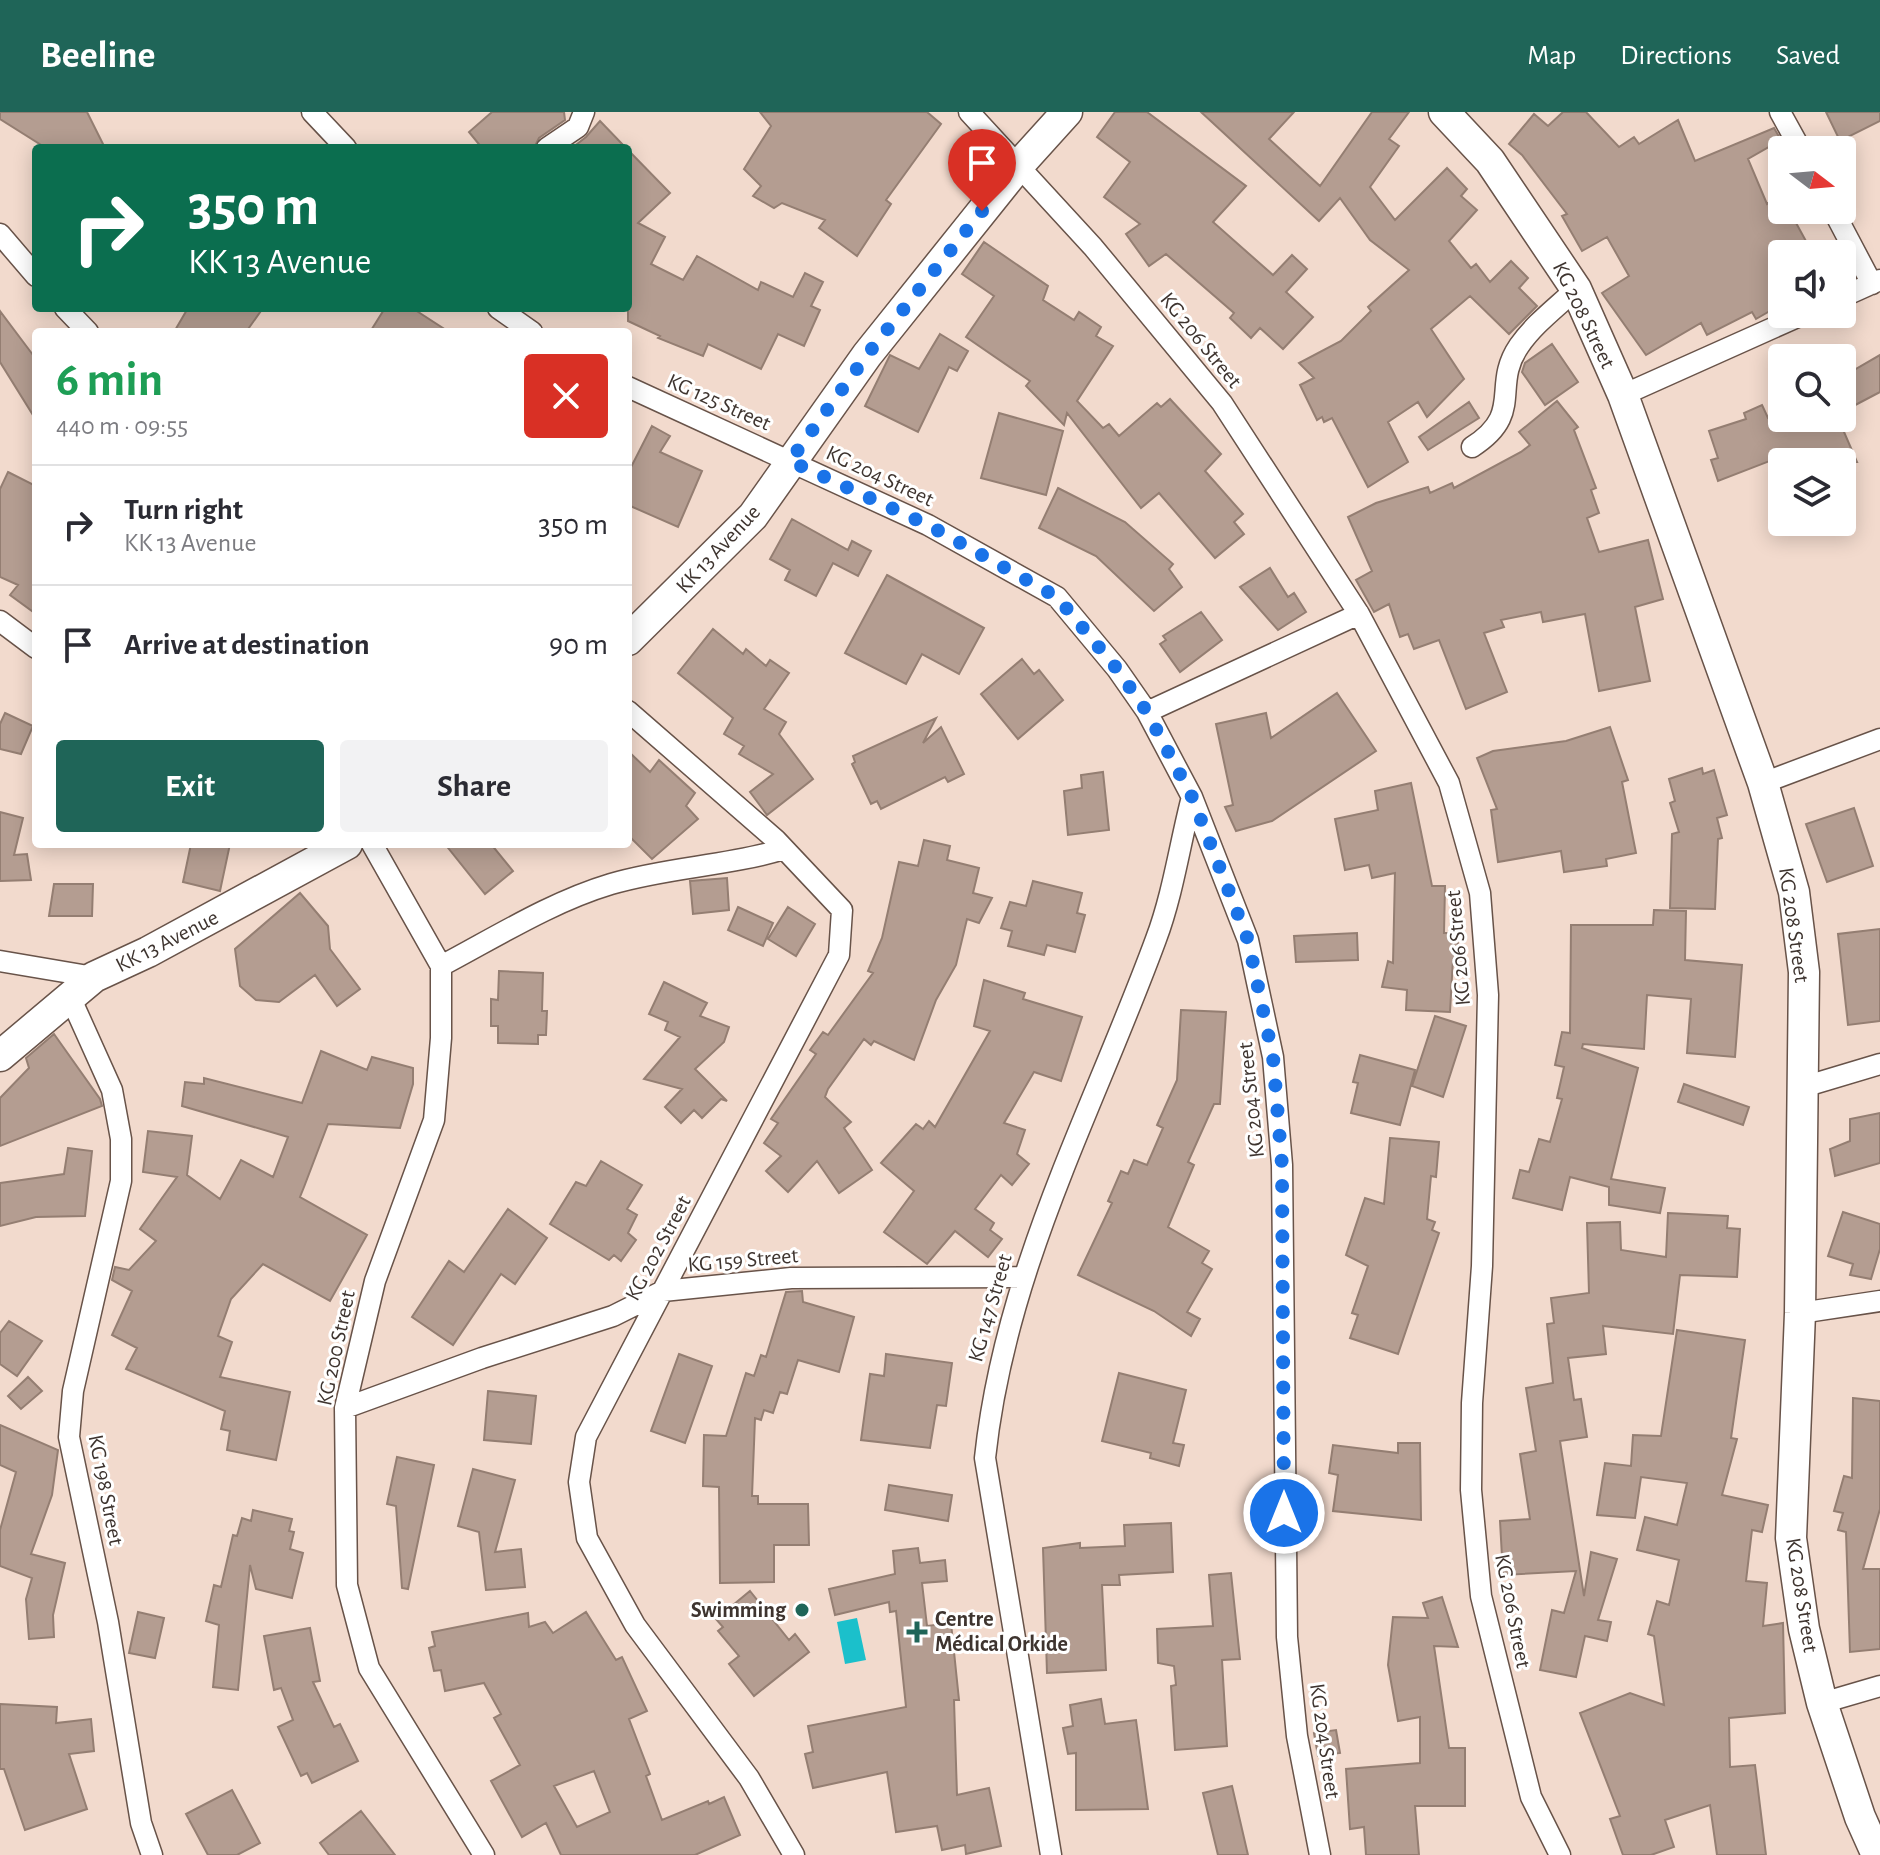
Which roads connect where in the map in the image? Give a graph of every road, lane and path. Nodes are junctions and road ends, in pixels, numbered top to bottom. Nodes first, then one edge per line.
1 (312, 112) edge
2 (584, 112) edge
3 (969, 112) edge
4 (1067, 112) edge
5 (1444, 112) edge
6 (1780, 112) edge
7 (1793, 136) edge
8 (342, 144) edge
9 (553, 144) edge
10 (1020, 164) junction
11 (1841, 224) edge
12 (0, 234) edge
13 (32, 271) edge
14 (1876, 282) edge
15 (1576, 289) junction
16 (1856, 291) edge
17 (69, 312) edge
18 (504, 312) edge
19 (84, 328) edge
20 (526, 328) edge
21 (1773, 328) edge
22 (632, 389) edge
23 (1623, 395) junction
24 (1472, 447) dead end
25 (790, 461) junction
26 (1359, 614) junction
27 (0, 621) edge
28 (632, 636) edge
29 (32, 645) edge
30 (1147, 712) junction
31 (632, 715) edge
32 (1880, 739) edge
33 (1763, 783) junction
34 (1192, 797) junction
35 (340, 848) edge
36 (374, 848) edge
37 (784, 849) junction
38 (0, 961) edge
39 (441, 966) junction
40 (94, 977) junction
41 (71, 999) junction
42 (0, 1056) edge
43 (1880, 1064) edge
44 (1800, 1088) junction
45 (1022, 1277) junction
46 (663, 1291) junction
47 (1880, 1301) edge
48 (1800, 1313) junction
49 (345, 1408) junction
50 (1880, 1686) edge
51 (1822, 1703) junction
52 (152, 1855) edge
53 (484, 1855) edge
54 (794, 1855) edge
55 (1051, 1855) edge
56 (1320, 1855) edge
57 (1560, 1855) edge
58 (1877, 1855) edge

1 - 8 street
2 - 9 street
3 - 10 street, KG 206 Street
4 - 10 street, KK 13 Avenue
5 - 15 street, KG 208 Street
6 - 7 street
10 - 25 street, KK 13 Avenue
10 - 26 street, KG 206 Street
11 - 14 street
12 - 13 street
14 - 16 street
15 - 23 street, KG 208 Street
15 - 24 street
17 - 19 street
18 - 20 street
21 - 23 street
22 - 25 street, KG 125 Street
23 - 33 street, KG 208 Street
25 - 28 street, KK 13 Avenue
25 - 30 street, KG 204 Street
26 - 30 street
26 - 57 street, KG 206 Street
27 - 29 street
30 - 34 street, KG 204 Street
31 - 37 street, KG 202 Street
32 - 33 street
33 - 44 street, KG 208 Street
34 - 45 street, KG 147 Street
34 - 56 street, KG 204 Street
35 - 40 street, KK 13 Avenue
36 - 39 street, KG 200 Street
37 - 39 street
37 - 46 street, KG 202 Street
38 - 40 street
39 - 49 street, KG 200 Street
40 - 41 street, KK 13 Avenue
41 - 42 street, KK 13 Avenue
41 - 52 street, KG 198 Street
43 - 44 street
44 - 48 street, KG 208 Street
45 - 46 street, KG 159 Street
45 - 55 street, KG 147 Street
46 - 49 street, KG 159 Street
46 - 54 street, KG 202 Street
47 - 48 street
48 - 51 street, KG 208 Street
49 - 53 street, KG 200 Street
50 - 51 street
51 - 58 street, KG 208 Street

